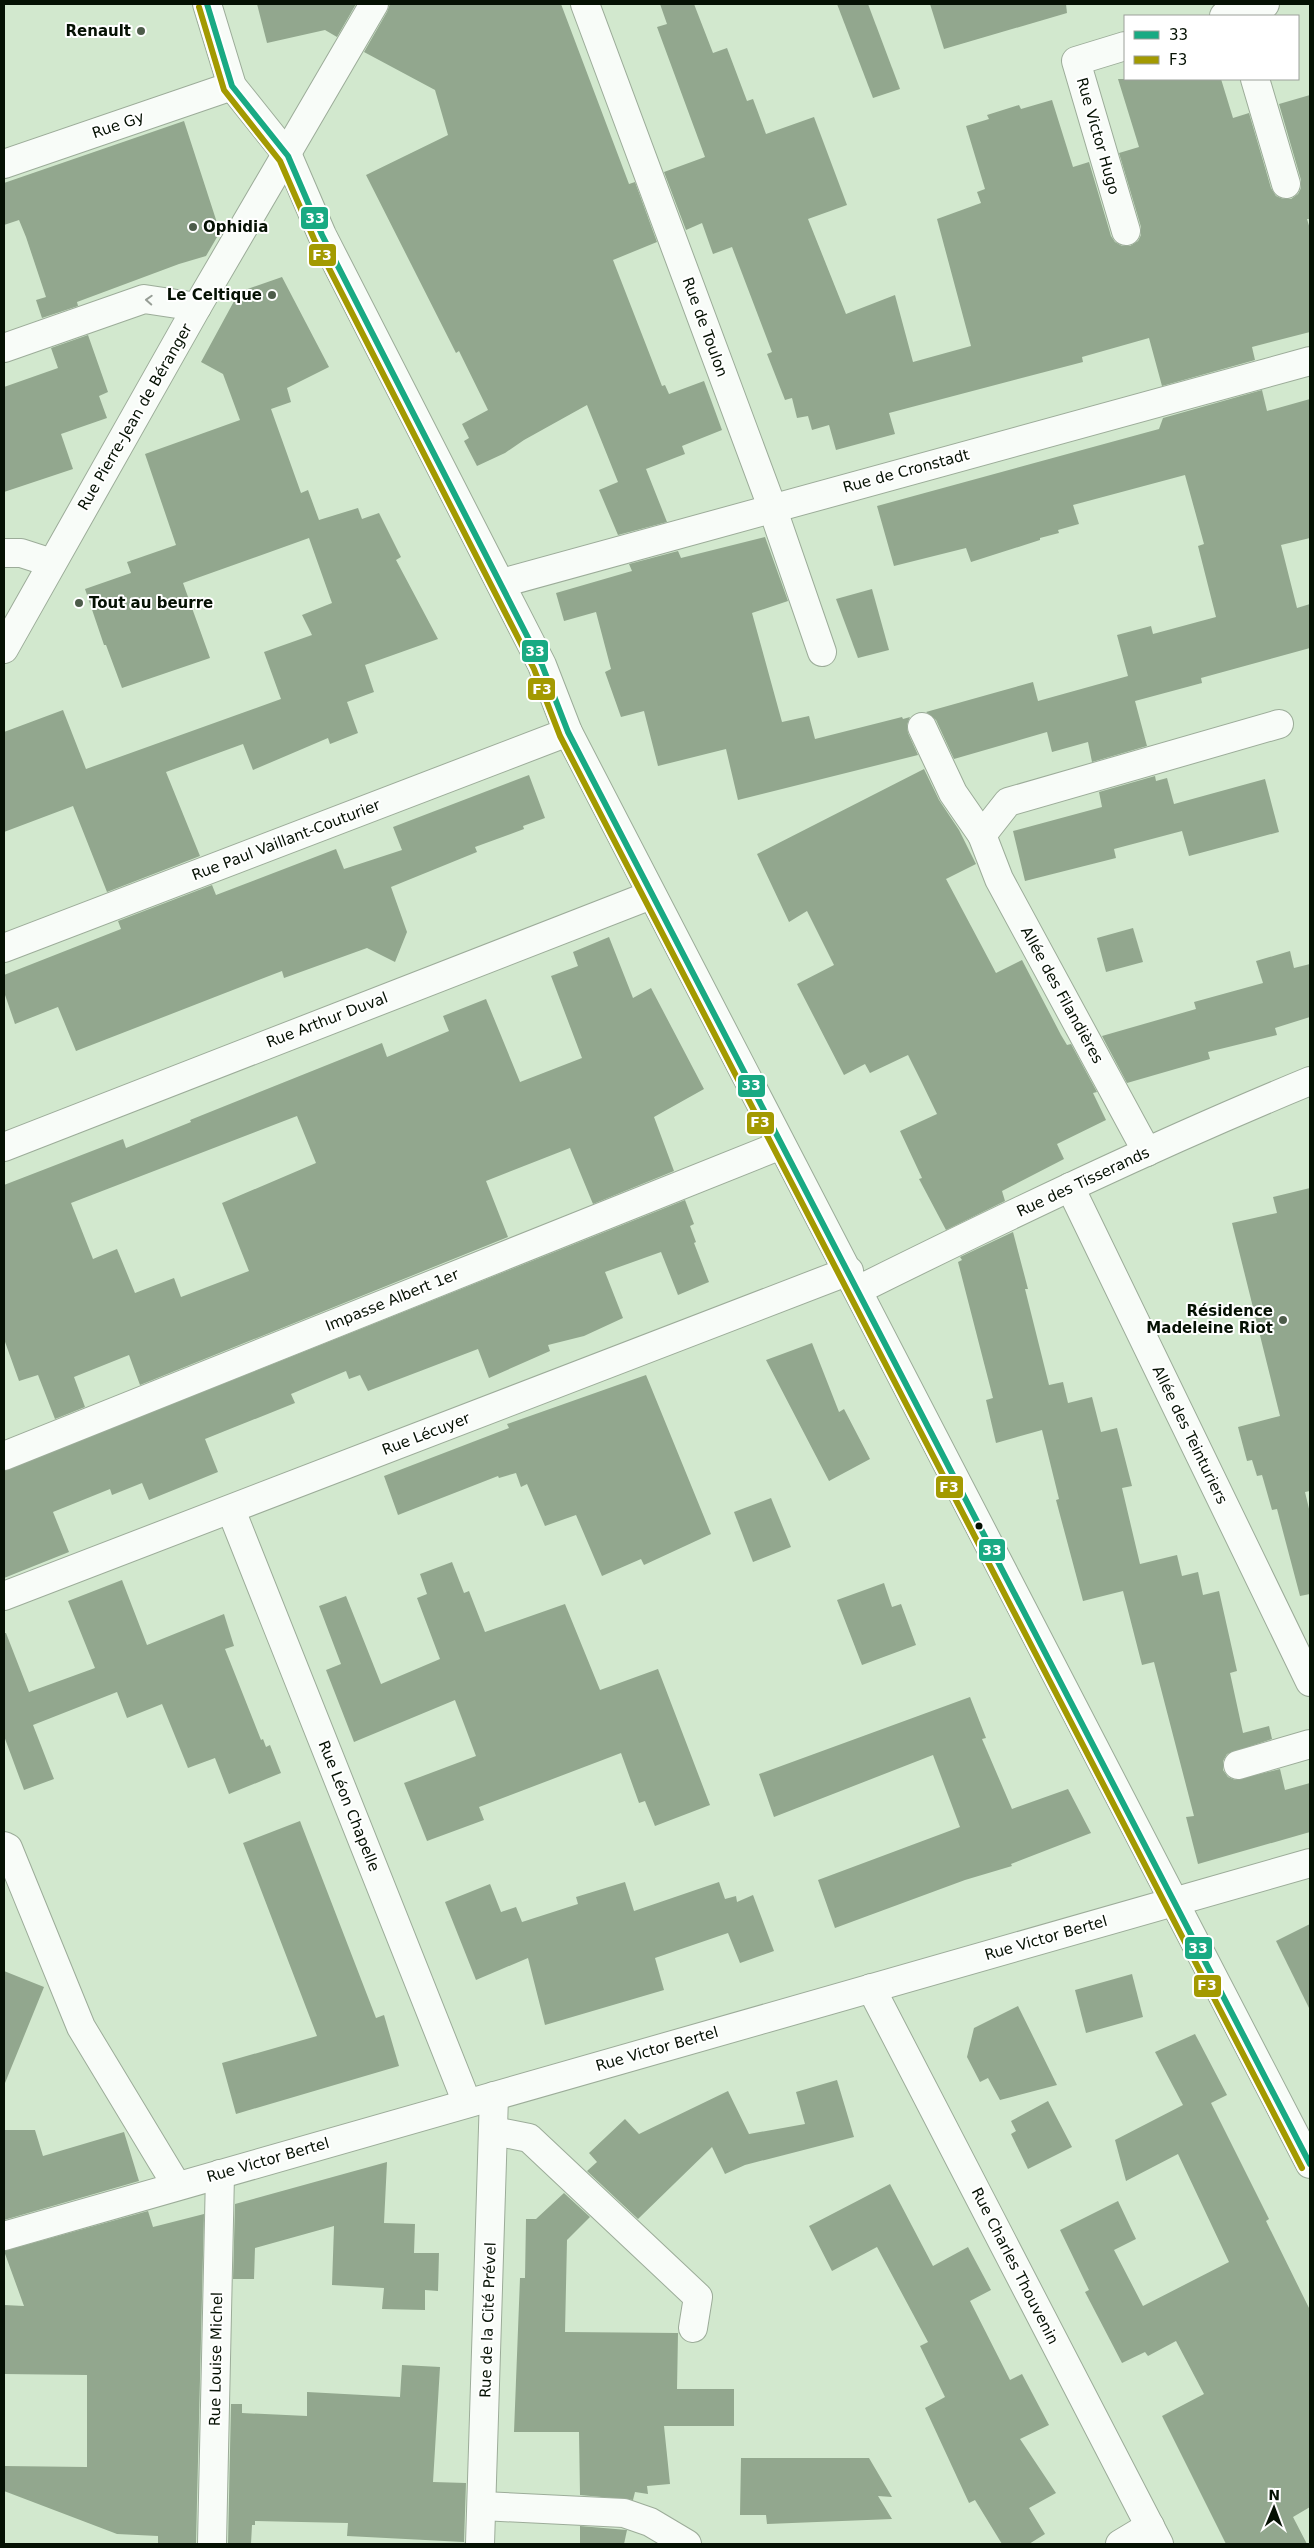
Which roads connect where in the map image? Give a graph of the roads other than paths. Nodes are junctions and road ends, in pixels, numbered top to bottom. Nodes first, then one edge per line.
1 (207, 4) edge
2 (374, 4) edge
3 (585, 4) edge
4 (1265, 4) edge
5 (1232, 15) edge
6 (1124, 46) edge
7 (1255, 80) edge
8 (232, 86) junction
9 (288, 156) junction
10 (4, 164) edge
11 (1286, 184) dead end
12 (1126, 231) dead end
13 (197, 307) junction
14 (4, 348) edge
15 (1310, 361) edge
16 (772, 507) junction
17 (4, 553) edge
18 (52, 563) junction
19 (502, 583) junction
20 (4, 649) edge
21 (822, 652) dead end
22 (1280, 724) dead end
23 (922, 727) dead end
24 (568, 732) junction
25 (982, 835) junction
26 (651, 895) junction
27 (4, 948) edge
28 (1310, 1081) edge
29 (781, 1145) junction
30 (4, 1146) edge
31 (1147, 1152) junction
32 (1070, 1187) junction
33 (853, 1281) junction
34 (4, 1456) edge
35 (231, 1510) junction
36 (4, 1596) edge
37 (1310, 1682) edge
38 (1310, 1744) edge
39 (1238, 1765) dead end
40 (4, 1846) edge
41 (1310, 1863) edge
42 (1174, 1901) junction
43 (871, 1988) junction
44 (494, 2096) junction
45 (467, 2103) junction
46 (494, 2131) junction
47 (1310, 2164) edge
48 (220, 2174) junction
49 (177, 2186) junction
50 (4, 2236) edge
51 (693, 2328) dead end
52 (482, 2506) junction
53 (1155, 2535) edge
54 (212, 2544) edge
55 (480, 2544) edge
56 (687, 2544) edge
57 (1120, 2544) edge

1 - 8 street
2 - 9 street, Rue Pierre-Jean de Béranger
3 - 16 street, Rue de Toulon
4 - 5 street
6 - 12 street, Rue Victor Hugo
7 - 11 street
8 - 9 street
8 - 10 street, Rue Gy
9 - 13 street, Rue Pierre-Jean de Béranger
9 - 19 street
13 -> 14 street
13 - 18 street, Rue Pierre-Jean de Béranger
15 - 16 street, Rue de Cronstadt
16 - 19 street, Rue de Cronstadt
16 - 21 street, Rue de Toulon
17 - 18 street
18 - 20 street, Rue Pierre-Jean de Béranger
19 - 24 street
22 - 25 street
23 - 25 street, Allée des Filandières
24 - 26 street
24 - 27 street, Rue Paul Vaillant-Couturier
25 - 31 street, Allée des Filandières
26 - 29 street
26 - 30 street, Rue Arthur Duval
28 - 31 street, Rue des Tisserands
29 - 33 street
29 - 34 street, Impasse Albert 1er
31 - 32 street, Rue des Tisserands
32 - 33 street, Rue des Tisserands
32 - 37 street, Allée des Teinturiers
33 - 35 street, Rue Lécuyer
33 - 42 street
35 - 36 street, Rue Lécuyer
35 - 45 street, Rue Léon Chapelle
38 - 39 street
40 - 49 street
41 - 42 street, Rue Victor Bertel
42 - 43 street, Rue Victor Bertel
42 - 47 street
43 - 44 street, Rue Victor Bertel
43 - 53 street, Rue Charles Thouvenin
44 - 45 street, Rue Victor Bertel
44 - 46 street, Rue de la Cité Prével
45 - 48 street, Rue Victor Bertel
46 - 51 street
46 - 52 street, Rue de la Cité Prével
48 - 49 street, Rue Victor Bertel
48 - 54 street, Rue Louise Michel
49 - 50 street, Rue Victor Bertel
52 - 55 street, Rue de la Cité Prével
52 - 56 street
53 - 57 street

